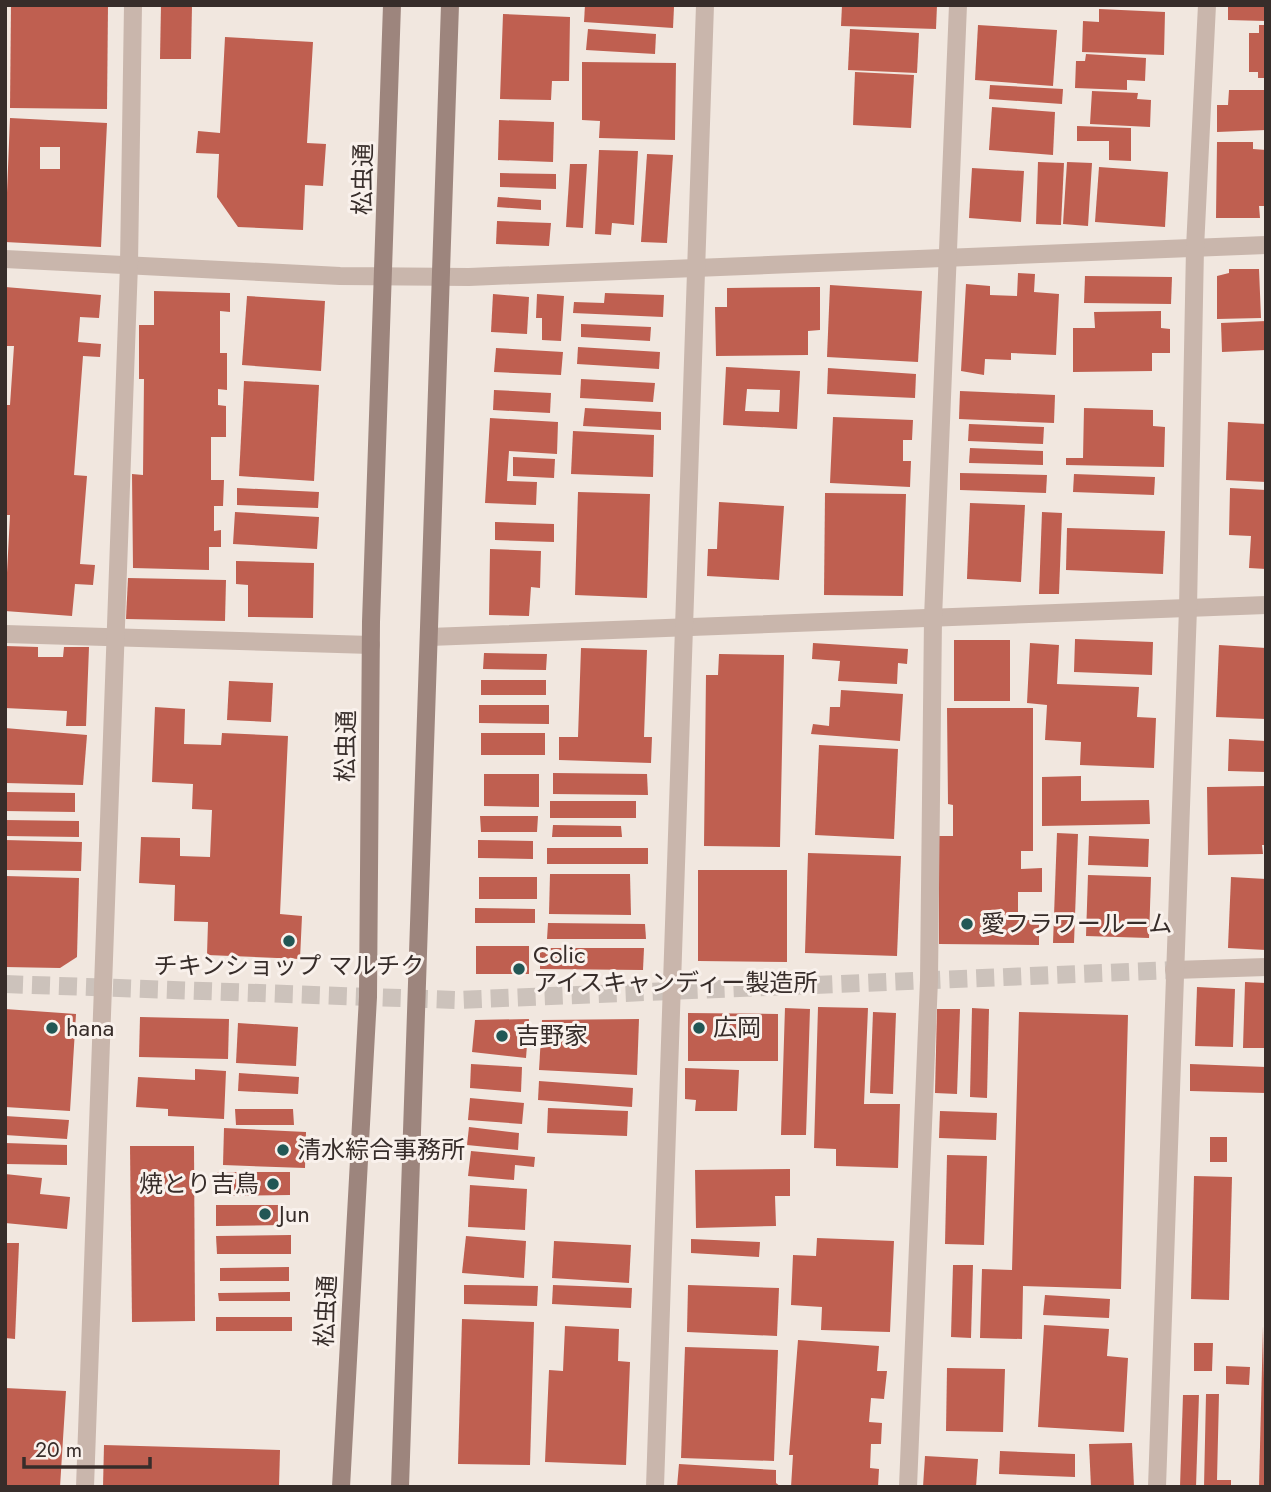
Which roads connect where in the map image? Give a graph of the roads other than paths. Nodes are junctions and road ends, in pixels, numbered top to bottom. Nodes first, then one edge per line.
1 (133, 5) edge
2 (392, 5) edge
3 (450, 5) edge
4 (705, 5) edge
5 (958, 5) edge
6 (1207, 5) edge
7 (1266, 245) edge
8 (1195, 248) junction
9 (5, 260) edge
10 (948, 260) junction
11 (129, 264) junction
12 (697, 269) junction
13 (385, 275) junction
14 (443, 276) junction
15 (1266, 605) edge
16 (1188, 608) junction
17 (933, 618) junction
18 (683, 629) junction
19 (5, 634) edge
20 (429, 637) junction
21 (116, 638) junction
22 (371, 645) junction
23 (1266, 967) edge
24 (1174, 970) junction
25 (85, 1487) edge
26 (341, 1487) edge
27 (400, 1487) edge
28 (655, 1487) edge
29 (908, 1487) edge
30 (1157, 1487) edge

1 - 11 street
2 - 13 street, 松虫通
3 - 14 street
4 - 12 street
5 - 10 street
6 - 8 street
7 - 8 street
8 - 10 street
8 - 16 street
9 - 11 street
10 - 12 street
10 - 17 street
11 - 13 street
11 - 21 street
12 - 14 street
12 - 18 street
13 - 14 street
13 - 22 street, 松虫通
14 - 20 street
15 - 16 street
16 - 17 street
16 - 24 street
17 - 18 street
17 - 29 street
18 - 20 street
18 - 28 street
19 - 21 street
20 - 27 street
21 - 22 street
21 - 25 street
22 - 26 street, 松虫通
23 - 24 street
24 - 30 street

